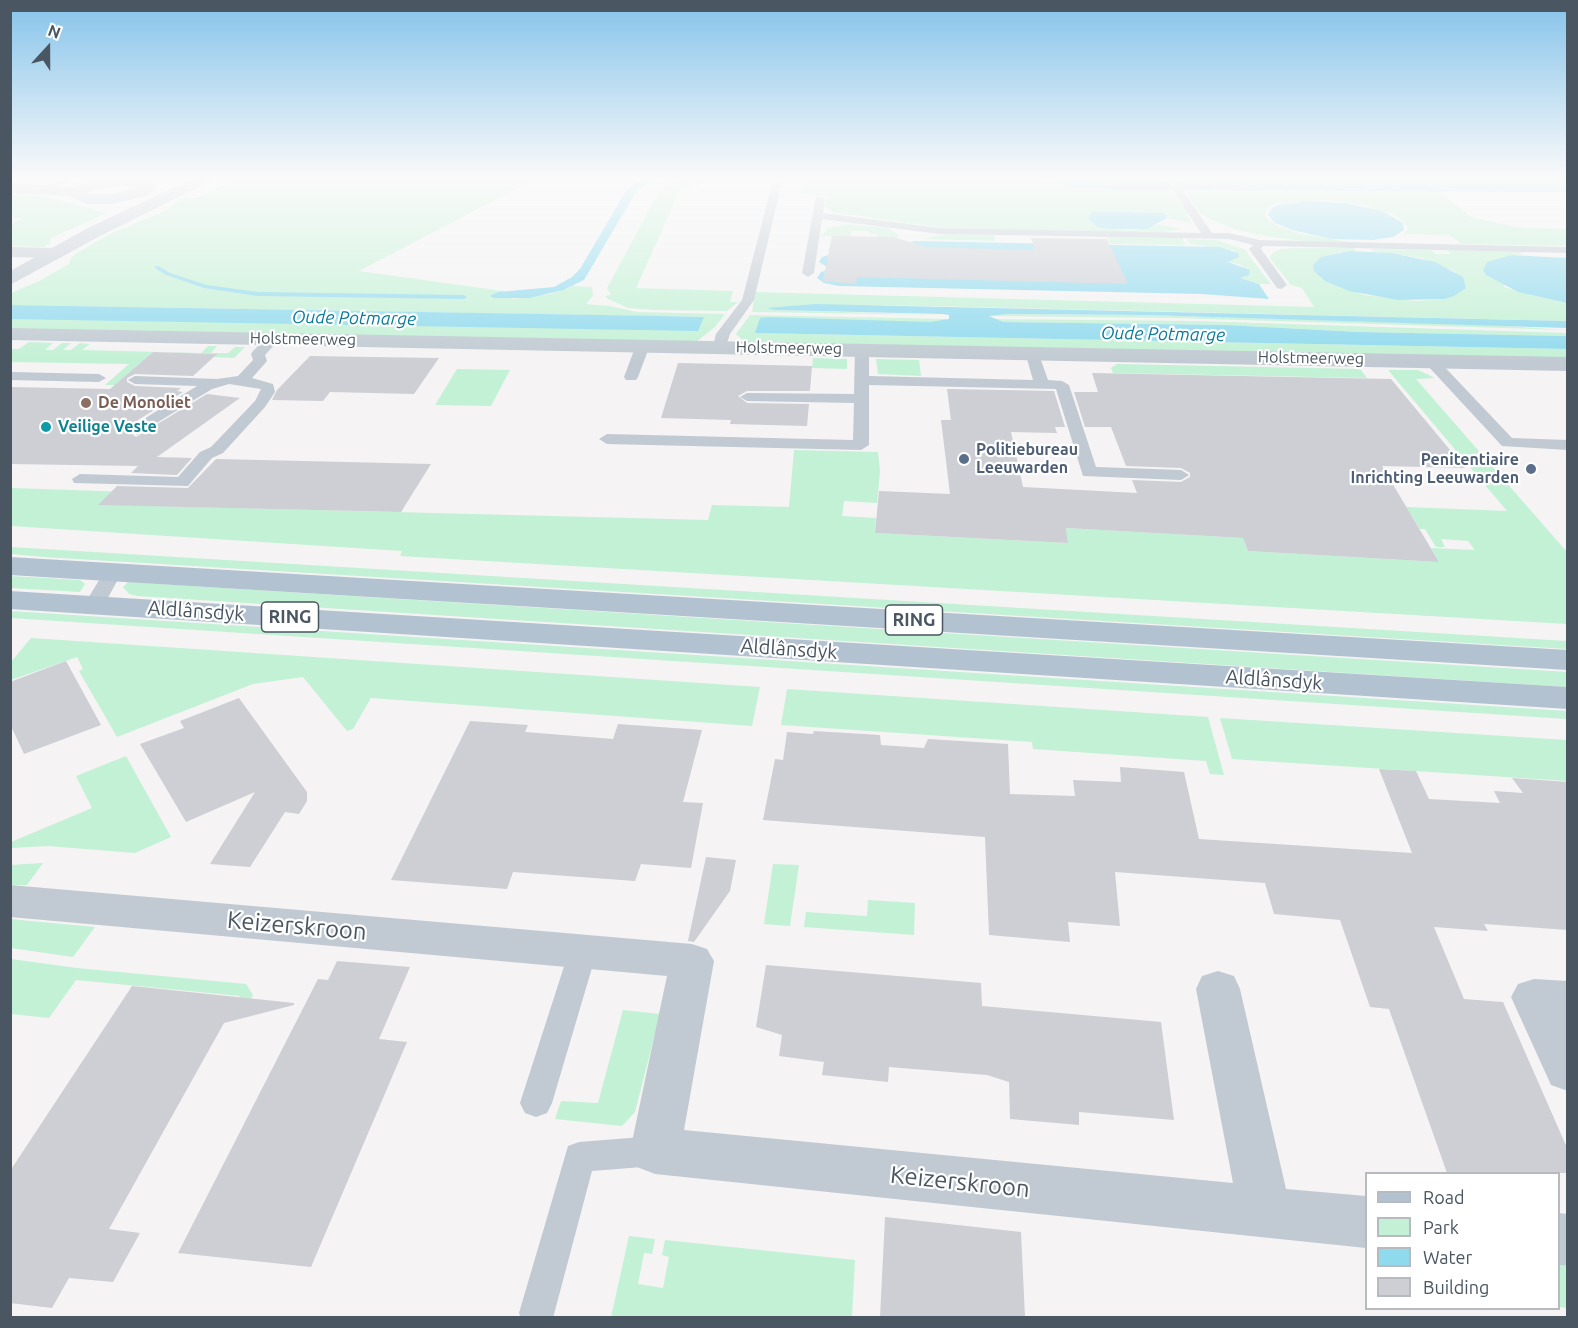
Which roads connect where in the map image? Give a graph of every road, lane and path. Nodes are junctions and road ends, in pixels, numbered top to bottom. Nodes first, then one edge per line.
1 (84, 239) edge
2 (763, 239) edge
3 (813, 239) edge
4 (1242, 239) edge
5 (1260, 243) junction
6 (1568, 250) edge
7 (10, 252) edge
8 (56, 253) junction
9 (808, 273) dead end
10 (10, 279) edge
11 (1281, 285) dead end
12 (10, 334) edge
13 (273, 339) junction
14 (643, 345) junction
15 (720, 346) junction
16 (862, 349) junction
17 (1032, 352) junction
18 (1432, 362) junction
19 (1568, 364) edge
20 (10, 376) edge
21 (631, 376) dead end
22 (99, 378) dead end
23 (135, 380) dead end
24 (242, 380) junction
25 (861, 380) junction
26 (219, 382) junction
27 (1042, 385) junction
28 (747, 397) dead end
29 (862, 399) junction
30 (137, 430) dead end
31 (608, 439) dead end
32 (1568, 445) edge
33 (1181, 476) dead end
34 (80, 479) dead end
35 (10, 566) edge
36 (113, 572) junction
37 (10, 600) edge
38 (94, 605) junction
39 (1568, 660) edge
40 (1568, 698) edge
41 (10, 901) edge
42 (583, 951) junction
43 (1218, 989) dead end
44 (1568, 1000) edge
45 (1568, 1070) edge
46 (536, 1102) dead end
47 (655, 1151) junction
48 (1265, 1213) junction
49 (1365, 1222) edge
50 (537, 1313) dead end

1 - 8 street
2 - 15 lane
3 - 9 lane
4 - 5 lane
5 - 6 lane
5 - 11 lane
7 - 8 street
8 - 10 street
12 - 13 street, Holstmeerweg
13 - 14 street, Holstmeerweg
13 - 24 lane
14 - 15 street, Holstmeerweg
14 - 21 lane
15 - 16 street, Holstmeerweg
16 - 17 street, Holstmeerweg
16 - 25 lane
17 - 18 street, Holstmeerweg
17 - 27 lane
18 - 19 street, Holstmeerweg
18 - 32 lane
20 - 22 lane
23 - 26 lane
24 - 26 lane
24 - 34 lane
25 - 27 lane
25 - 29 lane
26 - 30 lane
27 - 33 lane
28 - 29 lane
29 - 31 lane
35 - 36 main road, Aldlânsdyk / RING
36 - 38 lane
36 - 39 main road, Aldlânsdyk / RING
37 - 38 main road, Aldlânsdyk / RING
38 - 40 main road, Aldlânsdyk / RING
41 - 42 street, Keizerskroon
42 - 46 lane
42 - 47 street, Keizerskroon
43 - 48 street
44 - 45 street
47 - 48 street, Keizerskroon
47 - 50 lane, Keizerskroon
48 - 49 street, Keizerskroon

